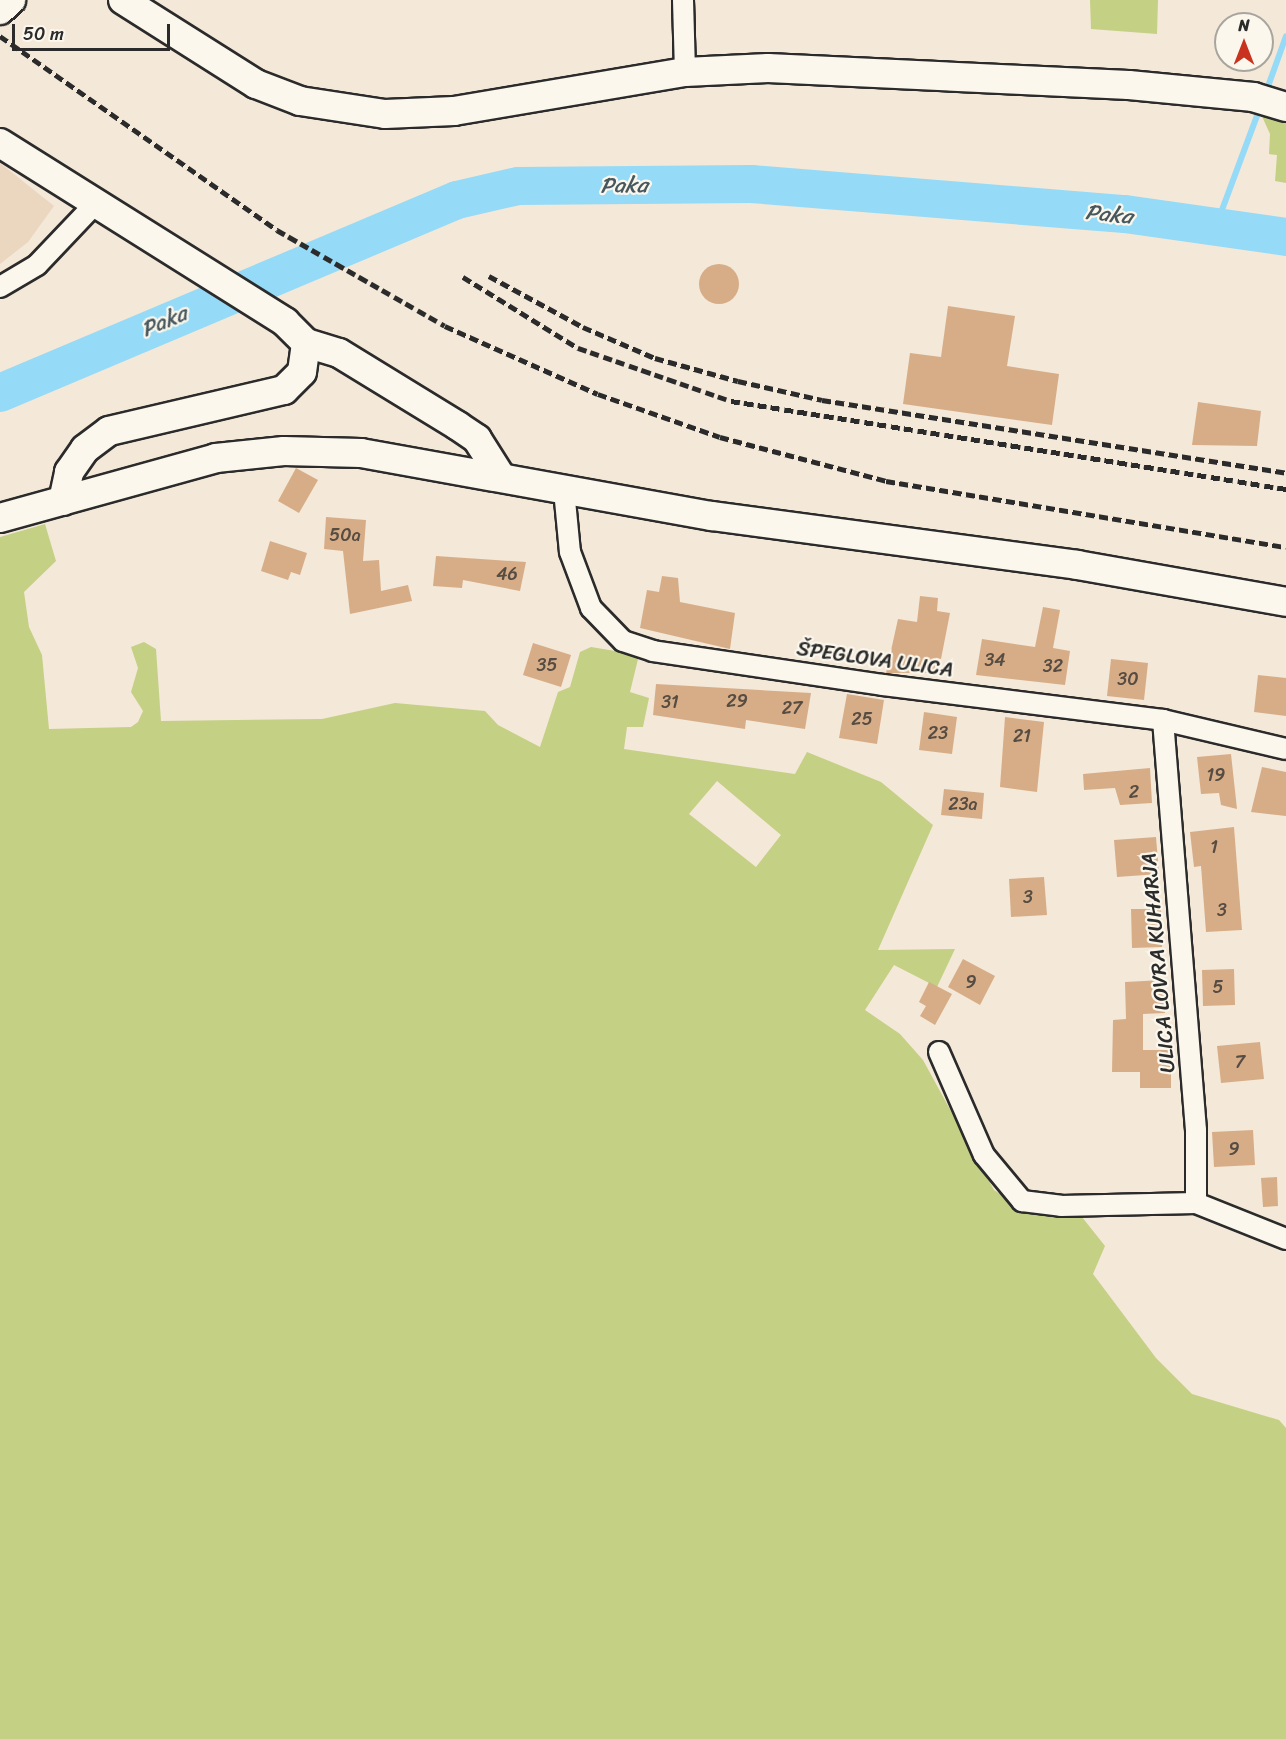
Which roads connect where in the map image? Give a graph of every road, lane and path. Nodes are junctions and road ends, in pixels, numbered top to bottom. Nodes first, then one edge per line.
1 (11, 0) edge
2 (123, 0) edge
3 (684, 0) edge
4 (0, 10) edge
5 (686, 72) junction
6 (1286, 107) edge
7 (0, 143) edge
8 (94, 205) junction
9 (0, 287) edge
10 (306, 343) junction
11 (501, 477) junction
12 (564, 490) junction
13 (63, 501) junction
14 (0, 518) edge
15 (1286, 602) edge
16 (1163, 720) junction
17 (1286, 749) edge
18 (939, 1052) dead end
19 (1196, 1203) junction
20 (1286, 1239) edge

1 - 4 street
2 - 5 street
3 - 5 street
5 - 6 street
7 - 8 street
8 - 9 street
8 - 10 street
10 - 11 street
10 - 13 street
11 - 12 street
11 - 13 street
12 - 15 street
12 - 16 street, ŠPEGLOVA ULICA
13 - 14 street
16 - 17 street, ŠPEGLOVA ULICA
16 - 19 street, ULICA LOVRA KUHARJA
18 - 19 street
19 - 20 street

